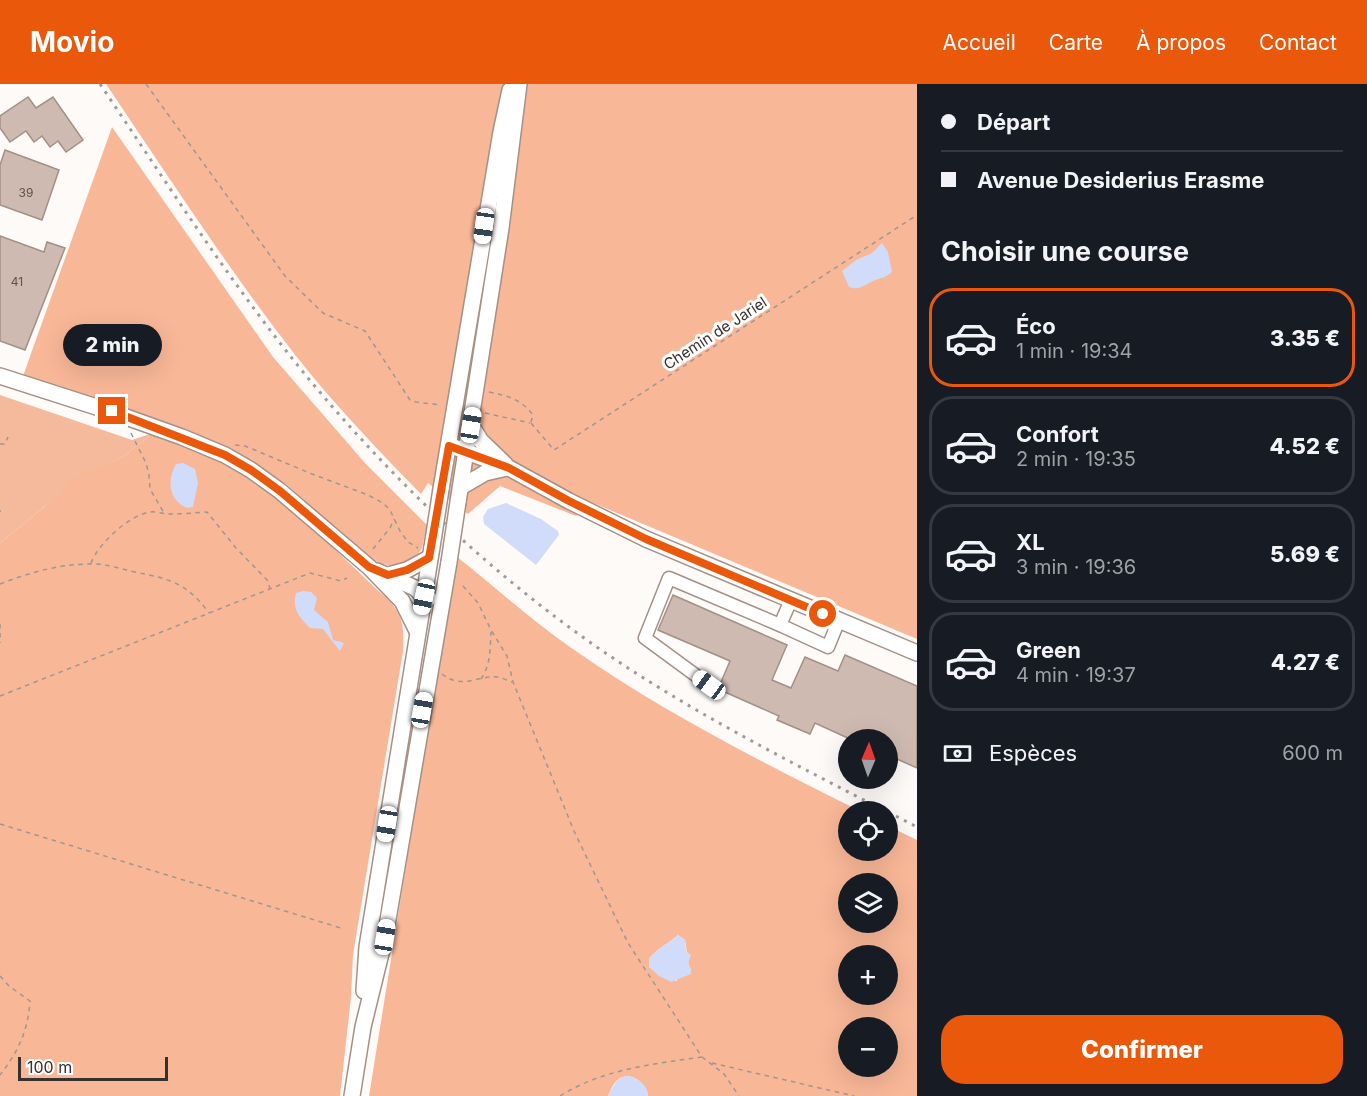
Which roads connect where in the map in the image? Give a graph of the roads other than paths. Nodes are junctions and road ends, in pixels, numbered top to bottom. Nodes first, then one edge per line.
1 (511, 84) edge
2 (519, 84) edge
3 (0, 376) edge
4 (471, 425) junction
5 (449, 446) junction
6 (466, 452) junction
7 (509, 468) junction
8 (460, 495) junction
9 (426, 551) junction
10 (369, 567) junction
11 (388, 575) junction
12 (424, 597) junction
13 (791, 600) junction
14 (402, 601) junction
15 (441, 601) junction
16 (839, 620) junction
17 (780, 625) junction
18 (417, 631) junction
19 (917, 653) edge
20 (709, 685) dead end
21 (363, 1027) junction
22 (351, 1096) edge

1 - 5 main road
2 - 4 main road
3 - 10 main road
4 - 6 main road
4 - 7 main road
5 - 6 main road
5 - 9 main road, bridge
6 - 7 main road
6 - 8 main road
7 - 8 main road
7 - 13 main road
8 - 15 main road, bridge
9 - 11 main road
9 - 12 main road
10 - 11 main road
10 - 14 main road
11 - 12 main road
12 - 14 main road
12 - 15 main road
12 - 18 main road
13 - 16 main road
13 - 17 lane
14 - 18 main road
15 - 21 main road
16 - 17 lane
16 - 19 main road
17 - 20 lane
18 - 21 main road
21 - 22 main road

